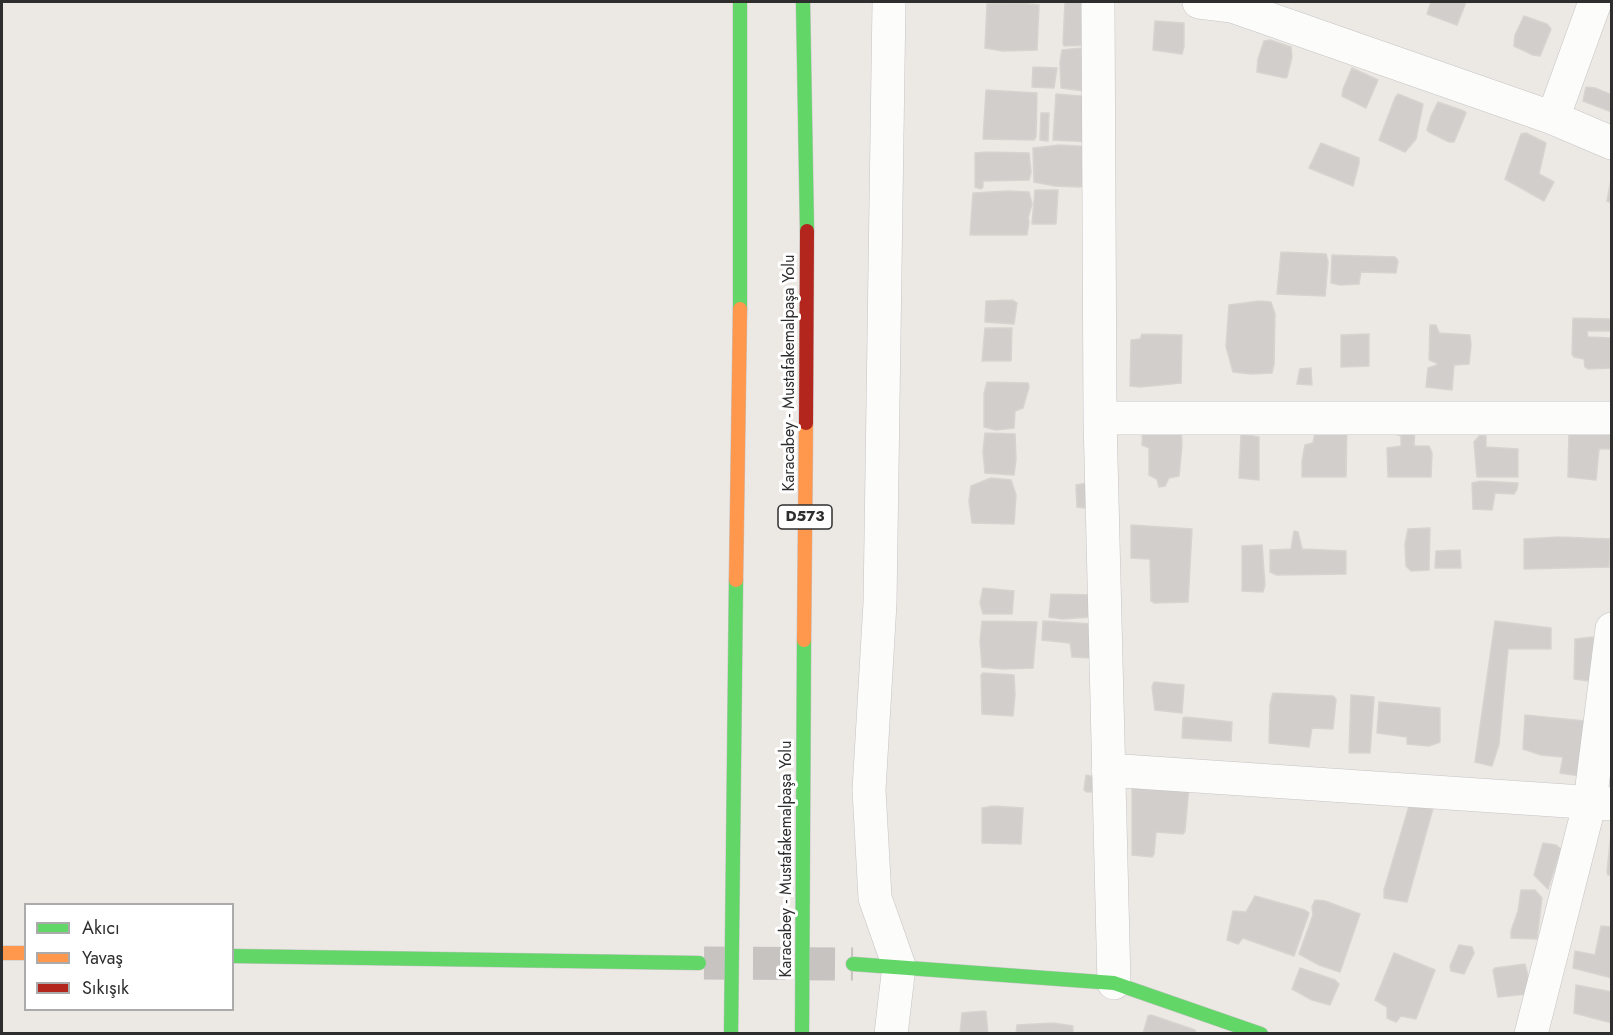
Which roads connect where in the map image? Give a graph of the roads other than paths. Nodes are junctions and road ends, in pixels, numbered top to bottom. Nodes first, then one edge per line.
1 (740, 2) edge
2 (803, 2) edge
3 (889, 2) edge
4 (1098, 2) edge
5 (1199, 2) edge
6 (1595, 2) edge
7 (1553, 118) junction
8 (1611, 143) edge
9 (1100, 418) junction
10 (1611, 418) edge
11 (1611, 629) edge
12 (1108, 770) junction
13 (1601, 803) edge
14 (2, 953) edge
15 (24, 953) edge
16 (234, 956) edge
17 (699, 963) tunnel mouth
18 (853, 964) tunnel mouth
19 (899, 966) junction
20 (1114, 983) junction
21 (731, 1034) edge
22 (802, 1034) edge
23 (891, 1034) edge
24 (1261, 1034) edge
25 (1531, 1034) edge

1 - 21 main road
2 - 22 main road, Karacabey - Mustafakemalpaşa Yolu / D573
3 - 19 street
4 - 9 street
5 - 7 street
6 - 7 street
7 - 8 street
9 - 10 street
9 - 12 street
11 - 13 street
12 - 13 street
12 - 20 street
13 - 25 street
14 - 15 main road
16 - 17 main road
18 - 19 main road
19 - 20 main road
19 - 23 street
20 - 24 main road

